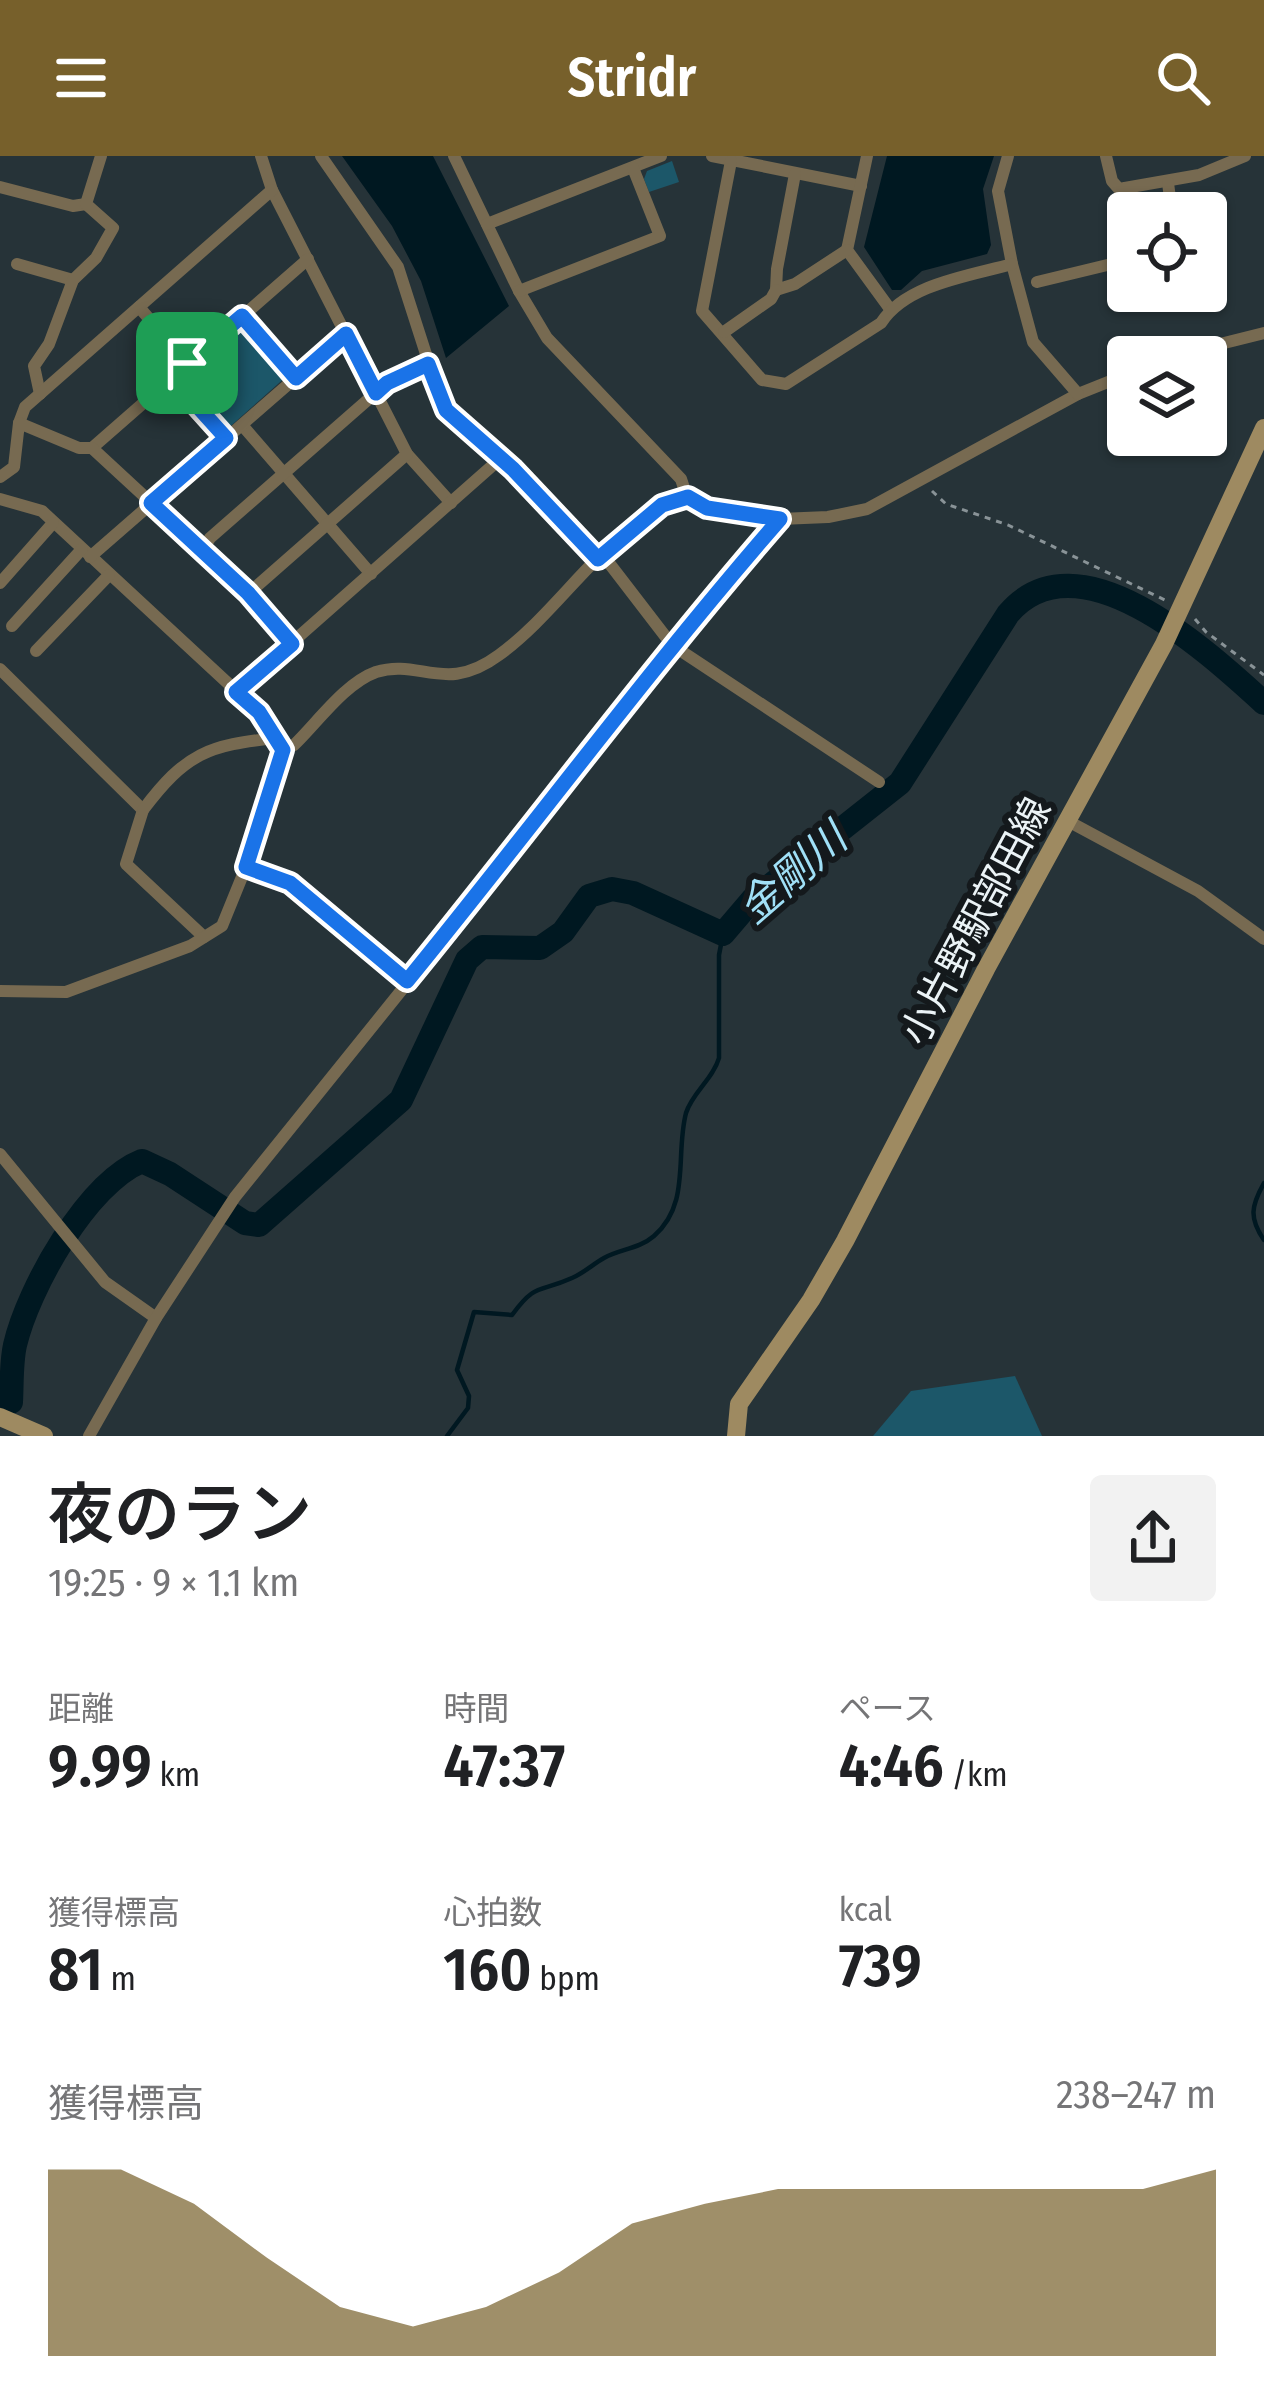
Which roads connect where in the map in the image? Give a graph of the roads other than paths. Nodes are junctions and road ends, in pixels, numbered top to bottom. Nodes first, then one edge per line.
1 (101, 156) edge
2 (261, 156) edge
3 (321, 156) edge
4 (454, 156) edge
5 (662, 156) edge
6 (712, 156) edge
7 (867, 156) edge
8 (1007, 156) edge
9 (1106, 156) edge
10 (1245, 156) edge
11 (731, 161) junction
12 (633, 168) junction
13 (795, 174) junction
14 (1168, 183) junction
15 (860, 186) junction
16 (0, 187) edge
17 (272, 190) junction
18 (1169, 192) edge
19 (86, 204) junction
20 (487, 224) junction
21 (847, 250) junction
22 (308, 259) junction
23 (17, 264) dead end
24 (1012, 264) junction
25 (1107, 265) edge
26 (73, 280) junction
27 (1037, 282) dead end
28 (776, 290) junction
29 (519, 291) junction
30 (139, 307) junction
31 (890, 309) junction
32 (724, 332) junction
33 (1264, 333) edge
34 (346, 334) junction
35 (1227, 342) edge
36 (187, 363) junction
37 (428, 364) junction
38 (1107, 382) edge
39 (376, 393) junction
40 (40, 394) junction
41 (1078, 394) junction
42 (19, 423) junction
43 (242, 425) junction
44 (1264, 428) edge
45 (92, 448) junction
46 (407, 454) junction
47 (501, 458) junction
48 (284, 476) junction
49 (0, 477) edge
50 (688, 497) junction
51 (0, 500) edge
52 (451, 502) junction
53 (151, 503) junction
54 (780, 519) junction
55 (53, 523) junction
56 (326, 524) junction
57 (203, 549) junction
58 (86, 553) junction
59 (598, 559) junction
60 (109, 574) junction
61 (371, 574) junction
62 (0, 583) edge
63 (248, 593) junction
64 (13, 626) dead end
65 (292, 644) junction
66 (672, 645) junction
67 (36, 651) dead end
68 (0, 669) edge
69 (236, 692) junction
70 (280, 744) junction
71 (879, 782) dead end
72 (143, 810) junction
73 (1066, 820) junction
74 (246, 867) junction
75 (204, 937) junction
76 (1264, 939) edge
77 (407, 981) junction
78 (0, 991) edge
79 (0, 1154) edge
80 (156, 1318) junction
81 (0, 1418) edge
82 (44, 1436) edge
83 (88, 1436) edge
84 (736, 1436) edge

1 - 19 street
2 - 17 street
3 - 37 street
4 - 20 street
5 - 12 street
6 - 11 street
7 - 15 street
8 - 24 street
9 - 14 street
10 - 14 street
11 - 13 street
11 - 32 street
12 - 20 street
12 - 29 street
13 - 15 street
13 - 28 street
14 - 18 street
15 - 21 street
16 - 19 street
17 - 22 street
17 - 30 street
19 - 26 street
20 - 29 street
21 - 28 street
21 - 31 street
22 - 34 street
22 - 36 street
23 - 26 street
24 - 31 street
24 - 41 street
25 - 27 street
26 - 40 street
28 - 32 street
29 - 50 street
30 - 36 street
30 - 40 street
31 - 32 street
33 - 35 street
34 - 39 street
34 - 43 street
36 - 45 street
37 - 39 street
37 - 47 street
38 - 41 street
39 - 46 street
39 - 48 street
40 - 42 street
41 - 54 street
42 - 45 street
42 - 49 street
43 - 48 street
43 - 53 street
44 - 73 main road, 小片野駅部田線
45 - 53 street
46 - 52 street
46 - 56 street
47 - 52 street
47 - 59 street
48 - 56 street
48 - 57 street
50 - 54 street
50 - 59 street
51 - 55 street
52 - 61 street
53 - 57 street
53 - 58 street
54 - 66 street
55 - 58 street
55 - 62 street
56 - 61 street
56 - 63 street
57 - 63 street
58 - 60 street
58 - 64 street
59 - 66 street
59 - 70 street
60 - 67 street
60 - 69 street
61 - 65 street
63 - 65 street
65 - 69 street
66 - 71 street
66 - 77 street
68 - 72 street
69 - 70 street
70 - 72 street
70 - 74 street
72 - 75 street
73 - 76 street
73 - 84 main road, 小片野駅部田線
74 - 75 street
74 - 77 street
75 - 78 street
77 - 80 street
79 - 80 street
80 - 83 street
81 - 82 main road

